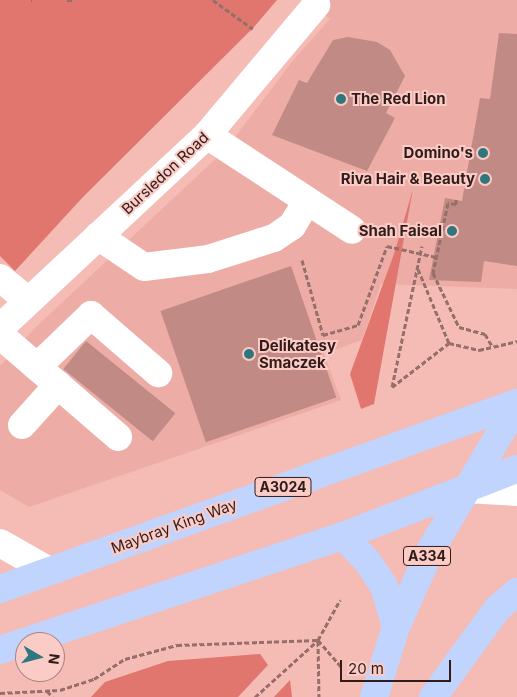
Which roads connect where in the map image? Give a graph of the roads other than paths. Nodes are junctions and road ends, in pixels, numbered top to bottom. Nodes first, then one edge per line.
1 (316, 5) dead end
2 (208, 135) junction
3 (307, 201) junction
4 (352, 230) dead end
5 (98, 236) junction
6 (0, 278) edge
7 (28, 302) junction
8 (0, 328) edge
9 (0, 335) edge
10 (37, 367) junction
11 (158, 373) dead end
12 (58, 385) junction
13 (517, 404) edge
14 (22, 425) dead end
15 (118, 437) dead end
16 (517, 468) edge
17 (465, 489) junction
18 (517, 492) edge
19 (343, 536) junction
20 (0, 543) edge
21 (49, 571) junction
22 (0, 589) edge
23 (517, 592) edge
24 (396, 627) junction
25 (0, 650) edge
26 (374, 697) edge
27 (433, 697) edge

1 - 2 street, Bursledon Road
2 - 3 street
2 - 5 street, Bursledon Road
3 - 4 street
3 - 5 street
5 - 7 street, Bursledon Road
6 - 7 street
7 - 8 street, Bursledon Road
9 - 10 street
10 - 11 street
10 - 12 street
12 - 14 street
12 - 15 street
13 - 17 main road, A334
13 - 21 main road, Maybray King Way / A3024
16 - 17 main road
17 - 18 street
17 - 19 main road
17 - 24 main road, A334
19 - 24 main road
19 - 25 main road
20 - 21 street
21 - 22 main road, Maybray King Way / A3024
23 - 27 main road
24 - 26 main road, A334

